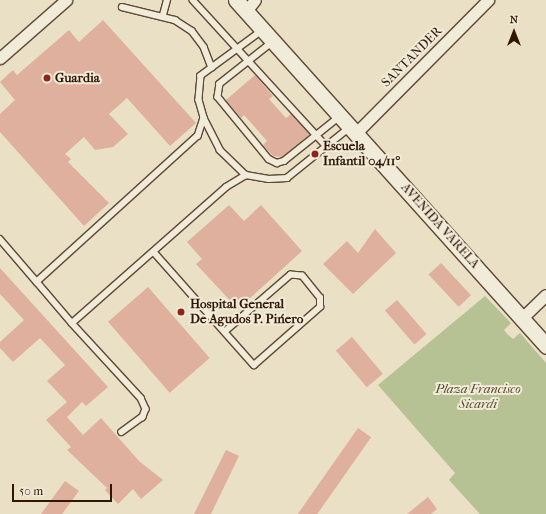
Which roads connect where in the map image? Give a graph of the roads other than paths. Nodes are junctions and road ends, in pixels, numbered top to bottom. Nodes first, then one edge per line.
1 (66, 0) edge
2 (167, 0) edge
3 (193, 0) edge
4 (236, 0) edge
5 (488, 0) edge
6 (251, 6) edge
7 (122, 7) dead end
8 (163, 15) junction
9 (262, 30) junction
10 (273, 42) junction
11 (237, 49) junction
12 (0, 58) edge
13 (248, 62) junction
14 (212, 68) junction
15 (204, 118) junction
16 (348, 126) junction
17 (316, 136) junction
18 (327, 147) junction
19 (246, 175) junction
20 (0, 239) edge
21 (154, 252) junction
22 (37, 282) junction
23 (546, 295) edge
24 (522, 318) junction
25 (72, 323) junction
26 (225, 332) junction
27 (546, 346) edge
28 (122, 432) dead end

1 - 12 street
2 - 8 lane
3 - 11 lane
4 - 6 main road, AVENIDA VARELA
5 - 16 street, SANTANDER
6 - 9 main road, AVENIDA VARELA
7 - 8 lane
8 - 14 lane
9 - 10 main road, AVENIDA VARELA
9 - 11 lane
10 - 13 lane
10 - 16 main road, AVENIDA VARELA
11 - 13 lane
11 - 14 lane
13 - 17 lane
13 - 17 lane
14 - 15 lane
15 - 19 lane
15 - 22 lane
16 - 17 lane
16 - 18 lane
16 - 24 main road, AVENIDA VARELA
17 - 18 lane
18 - 19 lane
19 - 21 lane
20 - 22 lane
21 - 25 lane
21 - 26 lane
22 - 25 lane
23 - 24 street
24 - 27 main road, AVENIDA VARELA
25 - 28 lane
26 - 26 lane

